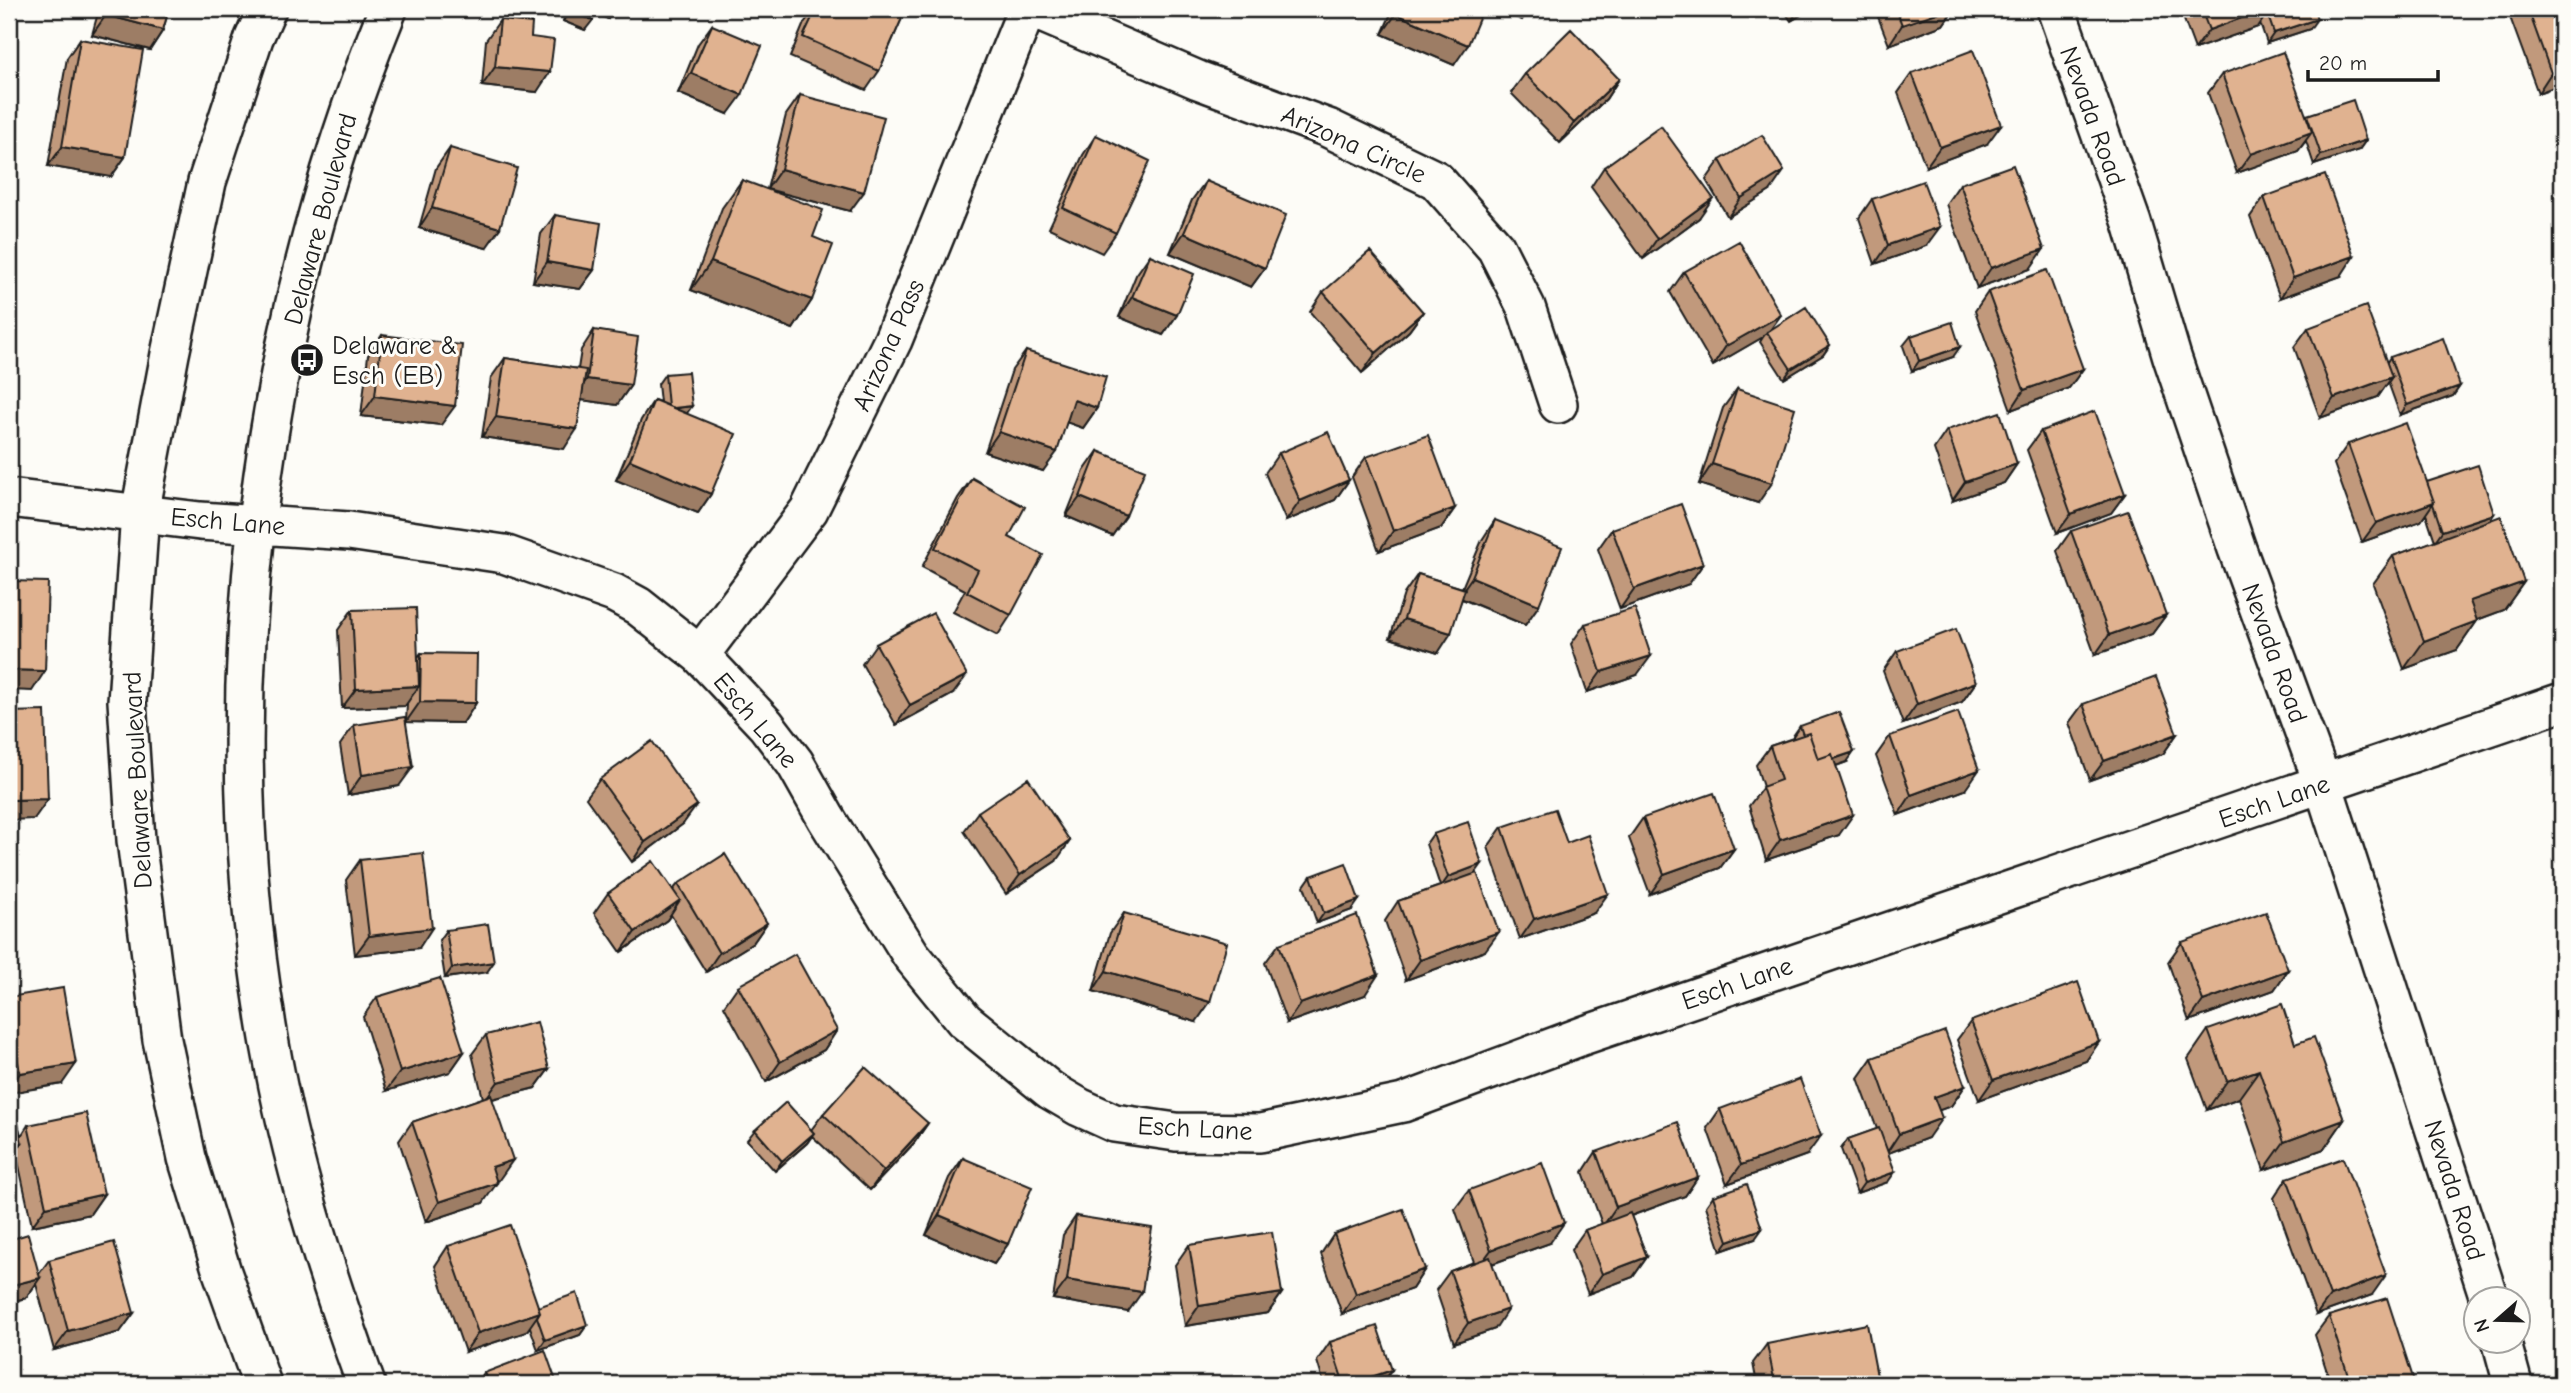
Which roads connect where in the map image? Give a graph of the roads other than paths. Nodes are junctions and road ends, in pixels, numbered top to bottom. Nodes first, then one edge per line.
1 (267, 9) edge
2 (388, 9) edge
3 (1030, 9) edge
4 (2056, 9) edge
5 (1558, 404) dead end
6 (9, 498) edge
7 (140, 513) junction
8 (256, 524) junction
9 (700, 655) junction
10 (2562, 702) edge
11 (2323, 784) junction
12 (2484, 1284) edge
13 (2505, 1354) edge
14 (262, 1384) edge
15 (366, 1384) edge
16 (2513, 1384) edge

1 - 7 street, Delaware Boulevard
2 - 8 street, Delaware Boulevard
3 - 5 street, Arizona Circle
3 - 9 street, Arizona Pass
4 - 11 street, Nevada Road
6 - 7 street, Esch Lane
7 - 8 street, Esch Lane
7 - 14 street, Delaware Boulevard
8 - 9 street, Esch Lane
8 - 15 street, Delaware Boulevard
9 - 11 street, Esch Lane
10 - 11 street, Esch Lane
11 - 12 street, Nevada Road
13 - 16 street

